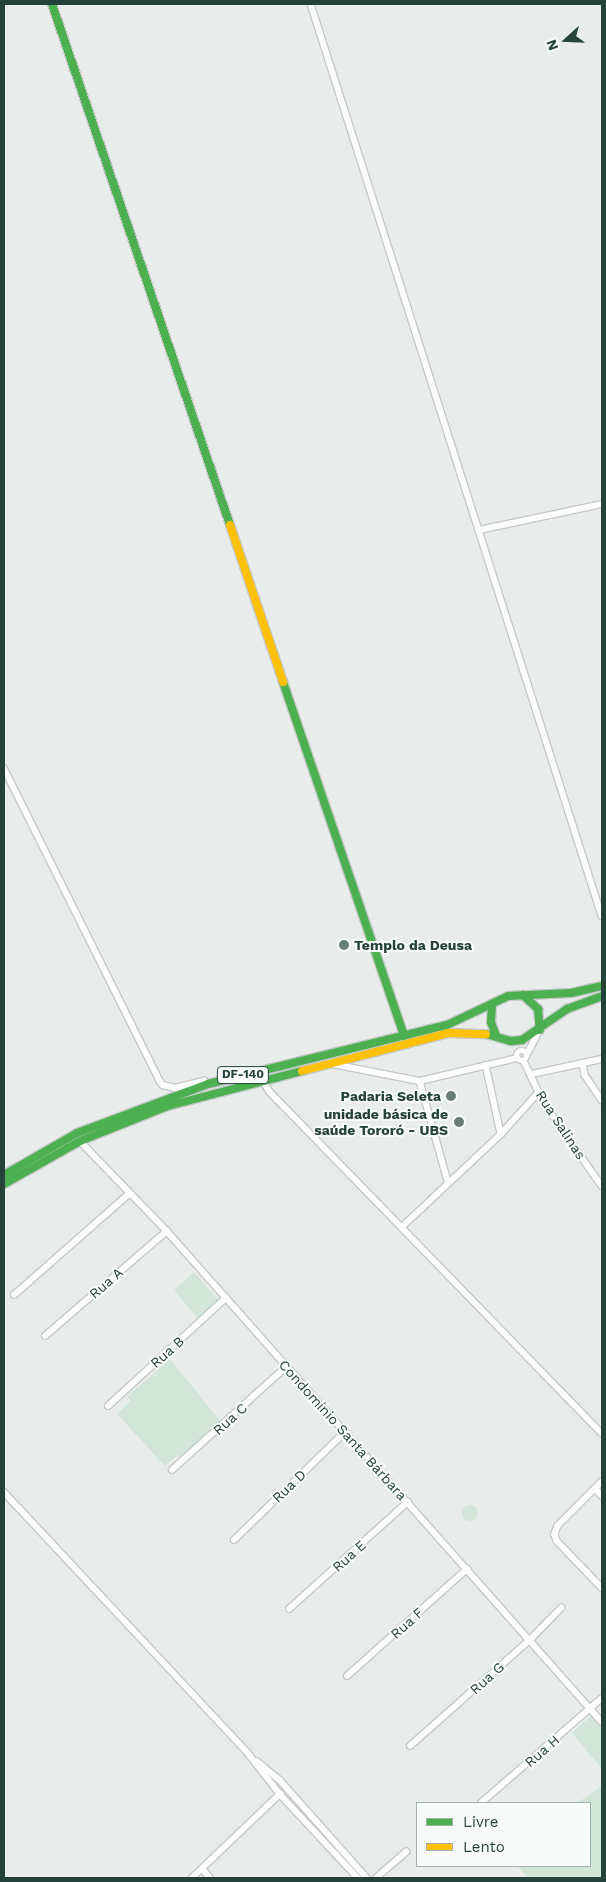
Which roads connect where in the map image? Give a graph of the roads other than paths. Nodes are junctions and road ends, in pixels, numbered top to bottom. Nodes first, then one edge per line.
1 (52, 4) edge
2 (311, 4) edge
3 (602, 504) edge
4 (479, 530) junction
5 (4, 768) edge
6 (602, 916) edge
7 (602, 986) edge
8 (523, 995) junction
9 (602, 996) edge
10 (492, 1004) junction
11 (540, 1030) junction
12 (404, 1036) junction
13 (496, 1036) junction
14 (506, 1040) junction
15 (527, 1054) junction
16 (517, 1056) junction
17 (602, 1059) edge
18 (524, 1061) junction
19 (326, 1062) junction
20 (583, 1063) junction
21 (486, 1066) junction
22 (532, 1074) junction
23 (262, 1079) junction
24 (420, 1081) junction
25 (208, 1084) junction
26 (538, 1093) junction
27 (602, 1100) edge
28 (501, 1134) junction
29 (80, 1141) junction
30 (4, 1175) edge
31 (448, 1181) junction
32 (4, 1184) edge
33 (602, 1186) edge
34 (129, 1194) junction
35 (402, 1227) junction
36 (167, 1231) junction
37 (14, 1295) dead end
38 (226, 1298) junction
39 (45, 1336) dead end
40 (287, 1366) junction
41 (108, 1406) dead end
42 (345, 1432) junction
43 (602, 1433) edge
44 (172, 1470) dead end
45 (602, 1482) edge
46 (596, 1489) junction
47 (4, 1492) edge
48 (602, 1496) edge
49 (408, 1502) junction
50 (234, 1540) dead end
51 (467, 1569) junction
52 (602, 1588) edge
53 (561, 1608) dead end
54 (289, 1609) dead end
55 (530, 1640) junction
56 (347, 1676) dead end
57 (602, 1698) edge
58 (591, 1709) junction
59 (602, 1722) edge
60 (410, 1746) dead end
61 (248, 1753) junction
62 (280, 1794) junction
63 (482, 1802) edge
64 (406, 1852) dead end
65 (203, 1870) junction
66 (192, 1878) edge
67 (210, 1878) edge
68 (358, 1878) edge
69 (368, 1878) edge
70 (376, 1878) edge

1 - 12 main road
2 - 4 street
3 - 4 street
4 - 6 street
5 - 25 street
7 - 8 main road, DF-140
8 - 10 main road, DF-140
8 - 11 main road
9 - 11 main road
10 - 12 main road, DF-140
10 - 13 main road
11 - 14 main road
11 - 15 street
12 - 25 main road, DF-140
13 - 14 main road, DF-140
13 - 19 main road, DF-140
14 - 16 street
15 - 16 street
15 - 18 street
16 - 18 street
16 - 21 street
17 - 20 street
18 - 22 street, Rua Salinas
19 - 23 main road, DF-140
19 - 24 street
20 - 22 street
20 - 27 street
21 - 24 street
21 - 28 street
22 - 26 street, Rua Salinas
23 - 29 main road, DF-140
23 - 35 street
24 - 31 street
25 - 30 main road, DF-140
26 - 28 street
26 - 33 street, Rua Salinas
28 - 31 street
29 - 32 main road, DF-140
29 - 34 street, Condomínio Santa Bárbara
31 - 35 street
34 - 36 street, Condomínio Santa Bárbara
34 - 37 street
35 - 43 street
36 - 38 street, Condomínio Santa Bárbara
36 - 39 street, Rua A
38 - 40 street, Condomínio Santa Bárbara
38 - 41 street, Rua B
40 - 42 street, Condomínio Santa Bárbara
40 - 44 street, Rua C
42 - 49 street, Condomínio Santa Bárbara
42 - 50 street, Rua D
45 - 46 street
46 - 48 street
46 - 52 street
47 - 61 street
49 - 51 street, Condomínio Santa Bárbara
49 - 54 street, Rua E
51 - 55 street, Condomínio Santa Bárbara
51 - 56 street, Rua F
53 - 55 street, Rua G
55 - 58 street, Condomínio Santa Bárbara
55 - 60 street, Rua G
57 - 58 street, Rua H
58 - 59 street, Condomínio Santa Bárbara
58 - 63 street, Rua H
61 - 62 street
61 - 69 street
62 - 65 street
62 - 68 street
64 - 70 street
65 - 66 street
65 - 67 street

